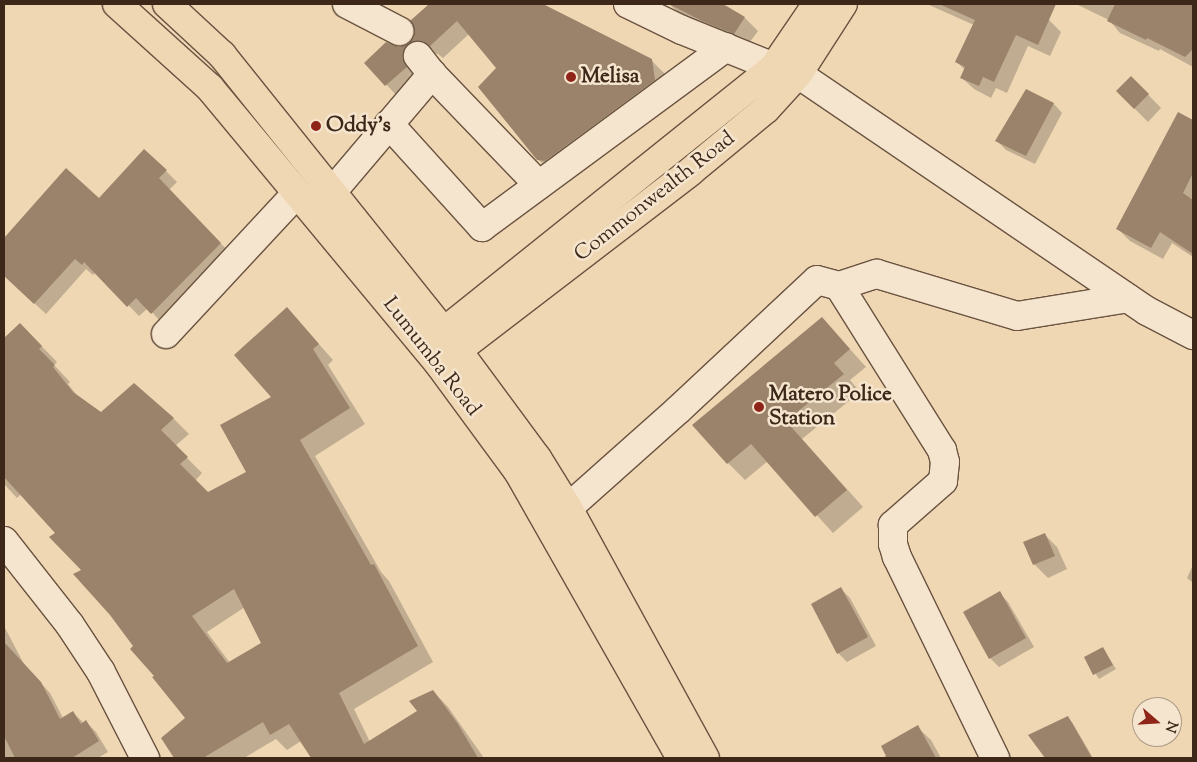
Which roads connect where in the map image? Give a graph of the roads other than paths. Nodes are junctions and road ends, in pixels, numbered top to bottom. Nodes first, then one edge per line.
1 (117, 4) edge
2 (167, 4) edge
3 (347, 4) edge
4 (628, 4) edge
5 (817, 4) edge
6 (843, 4) edge
7 (399, 31) dead end
8 (726, 48) junction
9 (786, 70) junction
10 (389, 124) junction
11 (539, 185) junction
12 (332, 192) junction
13 (297, 193) junction
14 (839, 286) junction
15 (1128, 298) junction
16 (166, 334) dead end
17 (1193, 335) edge
18 (441, 348) junction
19 (568, 508) junction
20 (4, 541) edge
21 (145, 758) edge
22 (681, 758) edge
23 (705, 758) edge
24 (994, 758) edge

1 - 13 main road, Lumumba Road
2 - 12 main road, Lumumba Road
3 - 7 street
4 - 8 street
5 - 9 main road, Commonwealth Road
6 - 9 main road, Commonwealth Road
8 - 9 street
8 - 11 street
9 - 15 street
9 - 18 main road, Commonwealth Road
10 - 11 street
10 - 11 street
10 - 12 street
12 - 18 main road, Lumumba Road
13 - 16 street
13 - 18 main road, Lumumba Road
14 - 15 street
14 - 19 street
14 - 24 street
15 - 17 street
18 - 19 main road, Lumumba Road
18 - 22 main road, Lumumba Road
19 - 23 main road, Lumumba Road
20 - 21 street

